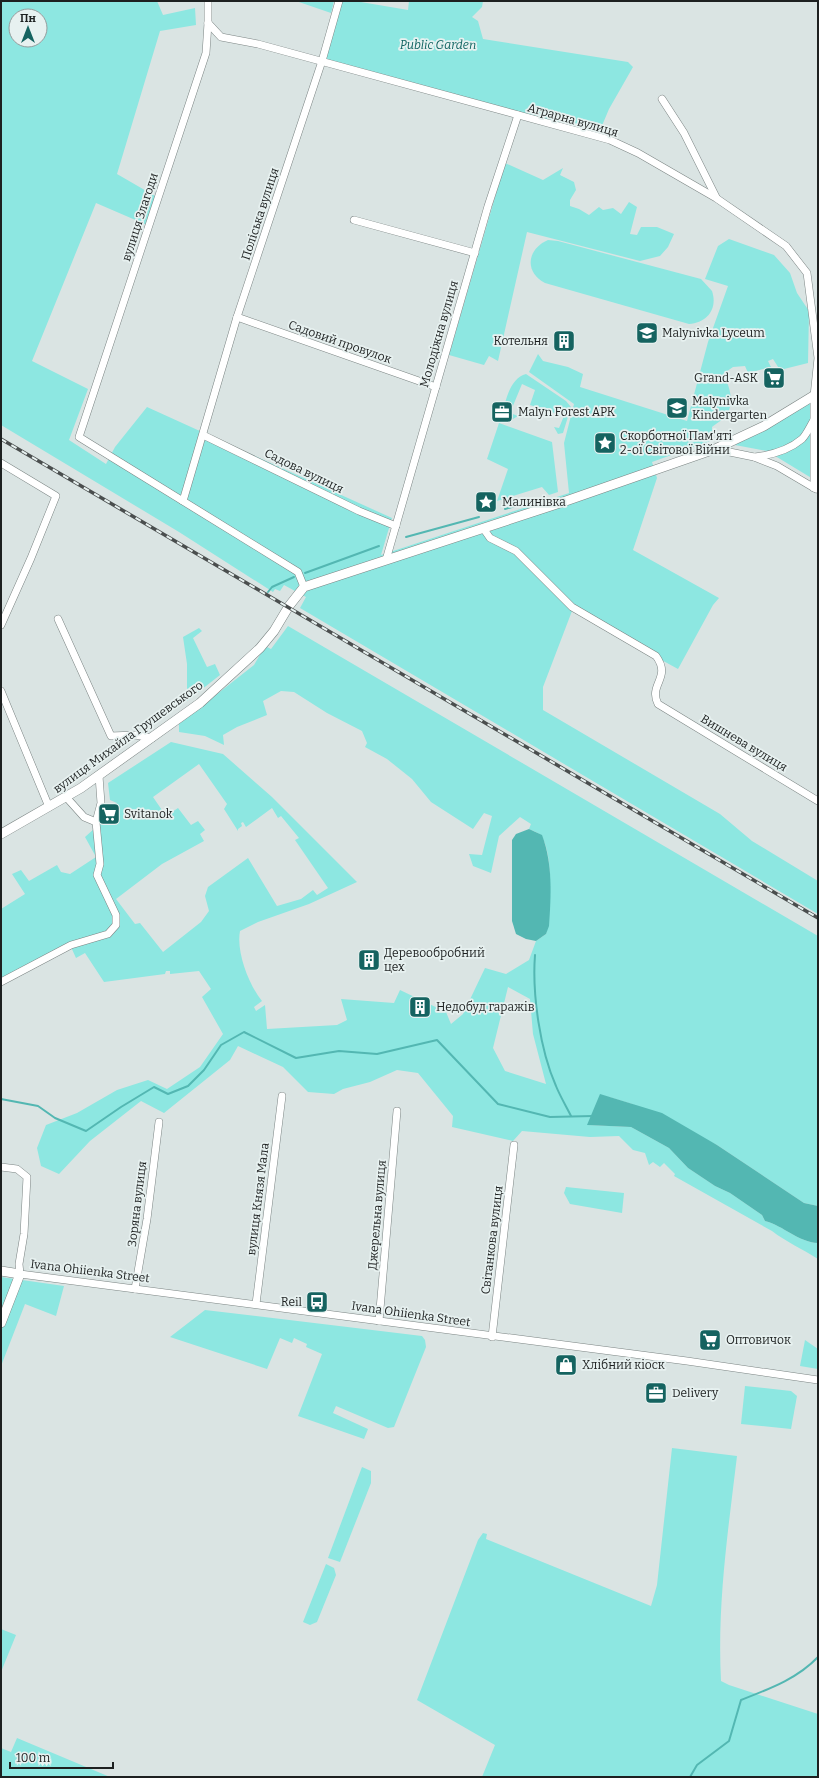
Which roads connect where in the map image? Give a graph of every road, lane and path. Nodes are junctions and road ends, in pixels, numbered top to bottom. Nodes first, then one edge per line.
1 (208, 1) edge
2 (339, 1) edge
3 (208, 23) junction
4 (322, 61) junction
5 (662, 99) dead end
6 (518, 115) junction
7 (716, 198) junction
8 (354, 220) dead end
9 (475, 252) junction
10 (237, 317) junction
11 (436, 387) junction
12 (816, 394) edge
13 (814, 420) junction
14 (203, 435) junction
15 (715, 449) junction
16 (754, 457) junction
17 (1, 463) edge
18 (816, 489) edge
19 (183, 501) junction
20 (396, 526) junction
21 (483, 528) junction
22 (386, 560) junction
23 (304, 587) junction
24 (58, 619) dead end
25 (1, 625) edge
26 (1, 691) edge
27 (152, 738) junction
28 (99, 776) junction
29 (67, 798) junction
30 (818, 801) edge
31 (49, 807) junction
32 (96, 822) junction
33 (1, 834) edge
34 (1, 982) edge
35 (282, 1096) dead end
36 (397, 1111) dead end
37 (159, 1122) dead end
38 (514, 1145) dead end
39 (1, 1167) edge
40 (1, 1271) edge
41 (20, 1274) junction
42 (135, 1289) junction
43 (256, 1304) junction
44 (379, 1321) junction
45 (1, 1322) edge
46 (492, 1337) junction
47 (818, 1380) edge

1 - 3 street, вулиця Злагоди
2 - 4 street, Поліська вулиця
3 - 4 street, Аграрна вулиця
3 - 19 street, вулиця Злагоди
4 - 6 street, Аграрна вулиця
4 - 10 street, Поліська вулиця
5 - 7 street
6 - 7 street, Аграрна вулиця
6 - 9 street, Молодіжна вулиця
7 - 12 street, Аграрна вулиця
8 - 9 street
9 - 11 street, Молодіжна вулиця
10 - 11 street, Садовий провулок
10 - 14 street, Поліська вулиця
11 - 20 street, Молодіжна вулиця
12 - 13 street, Аграрна вулиця
12 - 15 street
13 - 16 street
13 - 18 street, Аграрна вулиця
14 - 19 street, Поліська вулиця
14 - 20 street, Садова вулиця
15 - 16 street
15 - 21 street
16 - 18 street
17 - 25 street
19 - 23 street
20 - 22 street, Молодіжна вулиця
21 - 22 street
21 - 30 street, Вишнева вулиця
22 - 23 street
23 - 27 street, вулиця Михайла Грушевського
24 - 27 street
26 - 31 street
27 - 28 street, вулиця Михайла Грушевського
28 - 29 street, вулиця Михайла Грушевського
28 - 32 street
29 - 31 street, вулиця Михайла Грушевського
29 - 32 street
31 - 33 street, вулиця Михайла Грушевського
32 - 34 street
35 - 43 street, вулиця Князя Мала
36 - 44 street, Джерельна вулиця
37 - 42 street, Зоряна вулиця
38 - 46 street, Світанкова вулиця
39 - 41 street
40 - 41 street, Ivana Ohiienka Street
41 - 42 street, Ivana Ohiienka Street
41 - 45 street
42 - 43 street, Ivana Ohiienka Street
43 - 44 street, Ivana Ohiienka Street
44 - 46 street, Ivana Ohiienka Street
46 - 47 street, Ivana Ohiienka Street

